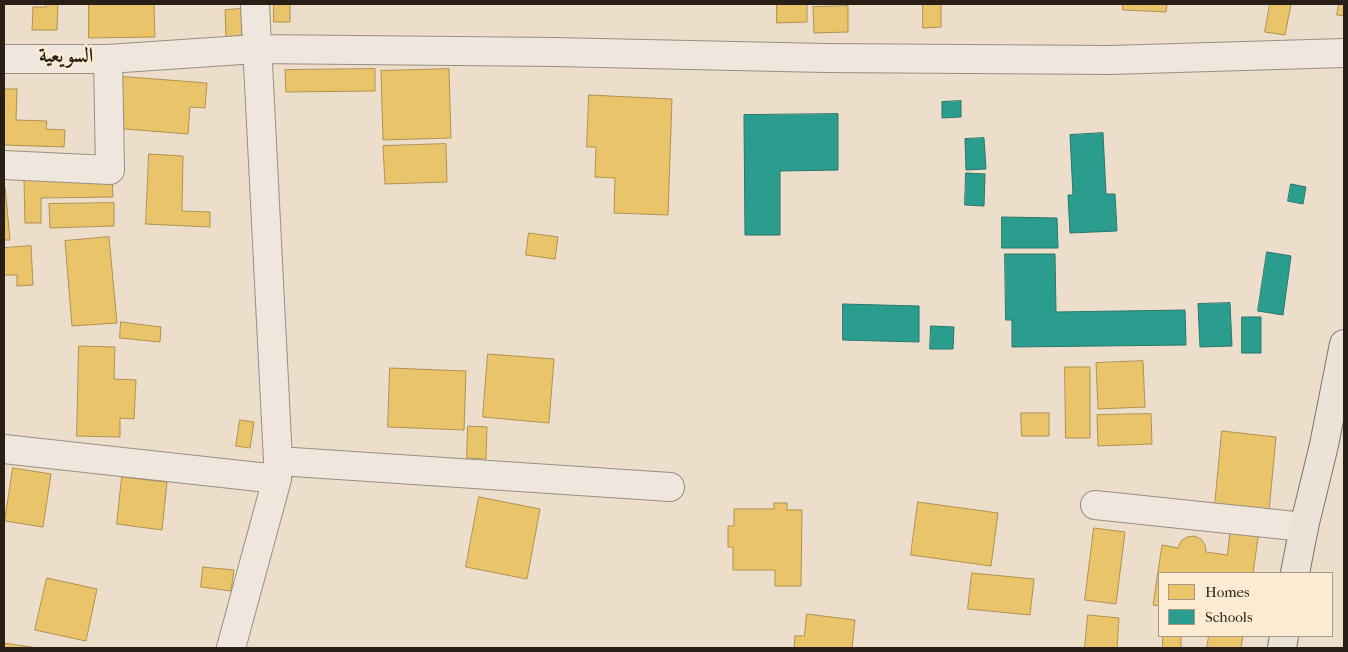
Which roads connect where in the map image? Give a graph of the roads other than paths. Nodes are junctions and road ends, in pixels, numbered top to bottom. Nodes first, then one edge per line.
1 (255, 4) edge
2 (256, 49) junction
3 (1344, 53) edge
4 (4, 59) edge
5 (108, 59) junction
6 (4, 165) edge
7 (1344, 344) edge
8 (4, 449) edge
9 (278, 470) junction
10 (670, 486) dead end
11 (1095, 505) dead end
12 (1304, 527) junction
13 (1295, 572) edge
14 (231, 648) edge

1 - 2 street
2 - 3 street
2 - 5 street
2 - 9 street
4 - 5 street
5 - 6 street
7 - 12 highway
8 - 9 street
9 - 10 street
9 - 14 street
11 - 12 street
12 - 13 highway

